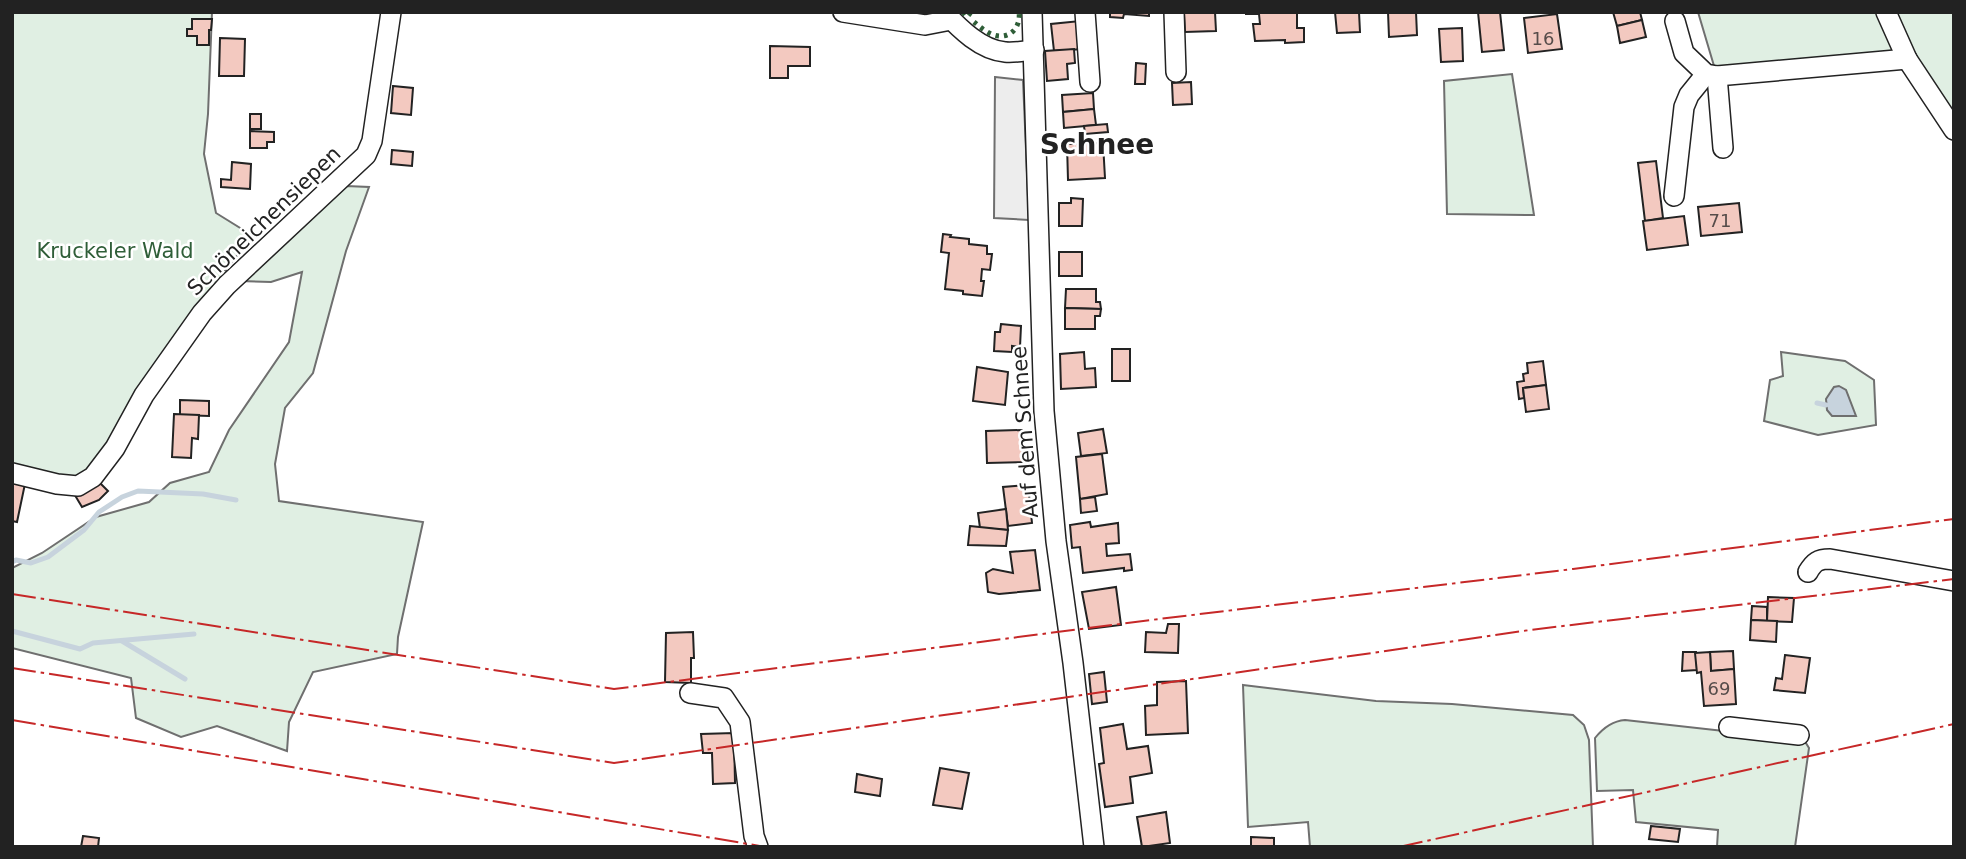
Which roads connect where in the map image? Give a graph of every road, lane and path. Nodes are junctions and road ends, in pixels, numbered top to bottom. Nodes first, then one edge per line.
1 (391, 12) edge
2 (843, 12) edge
3 (1032, 12) edge
4 (1085, 12) edge
5 (1174, 12) edge
6 (1886, 12) edge
7 (948, 16) edge
8 (1675, 21) dead end
9 (1034, 50) junction
10 (1907, 59) junction
11 (1176, 72) dead end
12 (1711, 75) junction
13 (1090, 82) dead end
14 (1954, 130) edge
15 (1723, 148) dead end
16 (1674, 196) dead end
17 (12, 473) edge
18 (1808, 572) dead end
19 (1954, 581) edge
20 (690, 692) dead end
21 (1729, 727) dead end
22 (1799, 735) dead end
23 (758, 847) edge
24 (1094, 847) edge

1 - 17 street, Schöneichensiepen
2 - 7 street
3 - 9 street, Auf dem Schnee
4 - 13 street
5 - 11 street
6 - 10 street
7 - 9 street
8 - 12 street
9 - 24 street, Auf dem Schnee
10 - 12 street
10 - 14 street
12 - 15 street
12 - 16 street
18 - 19 street
20 - 23 street
21 - 22 street

